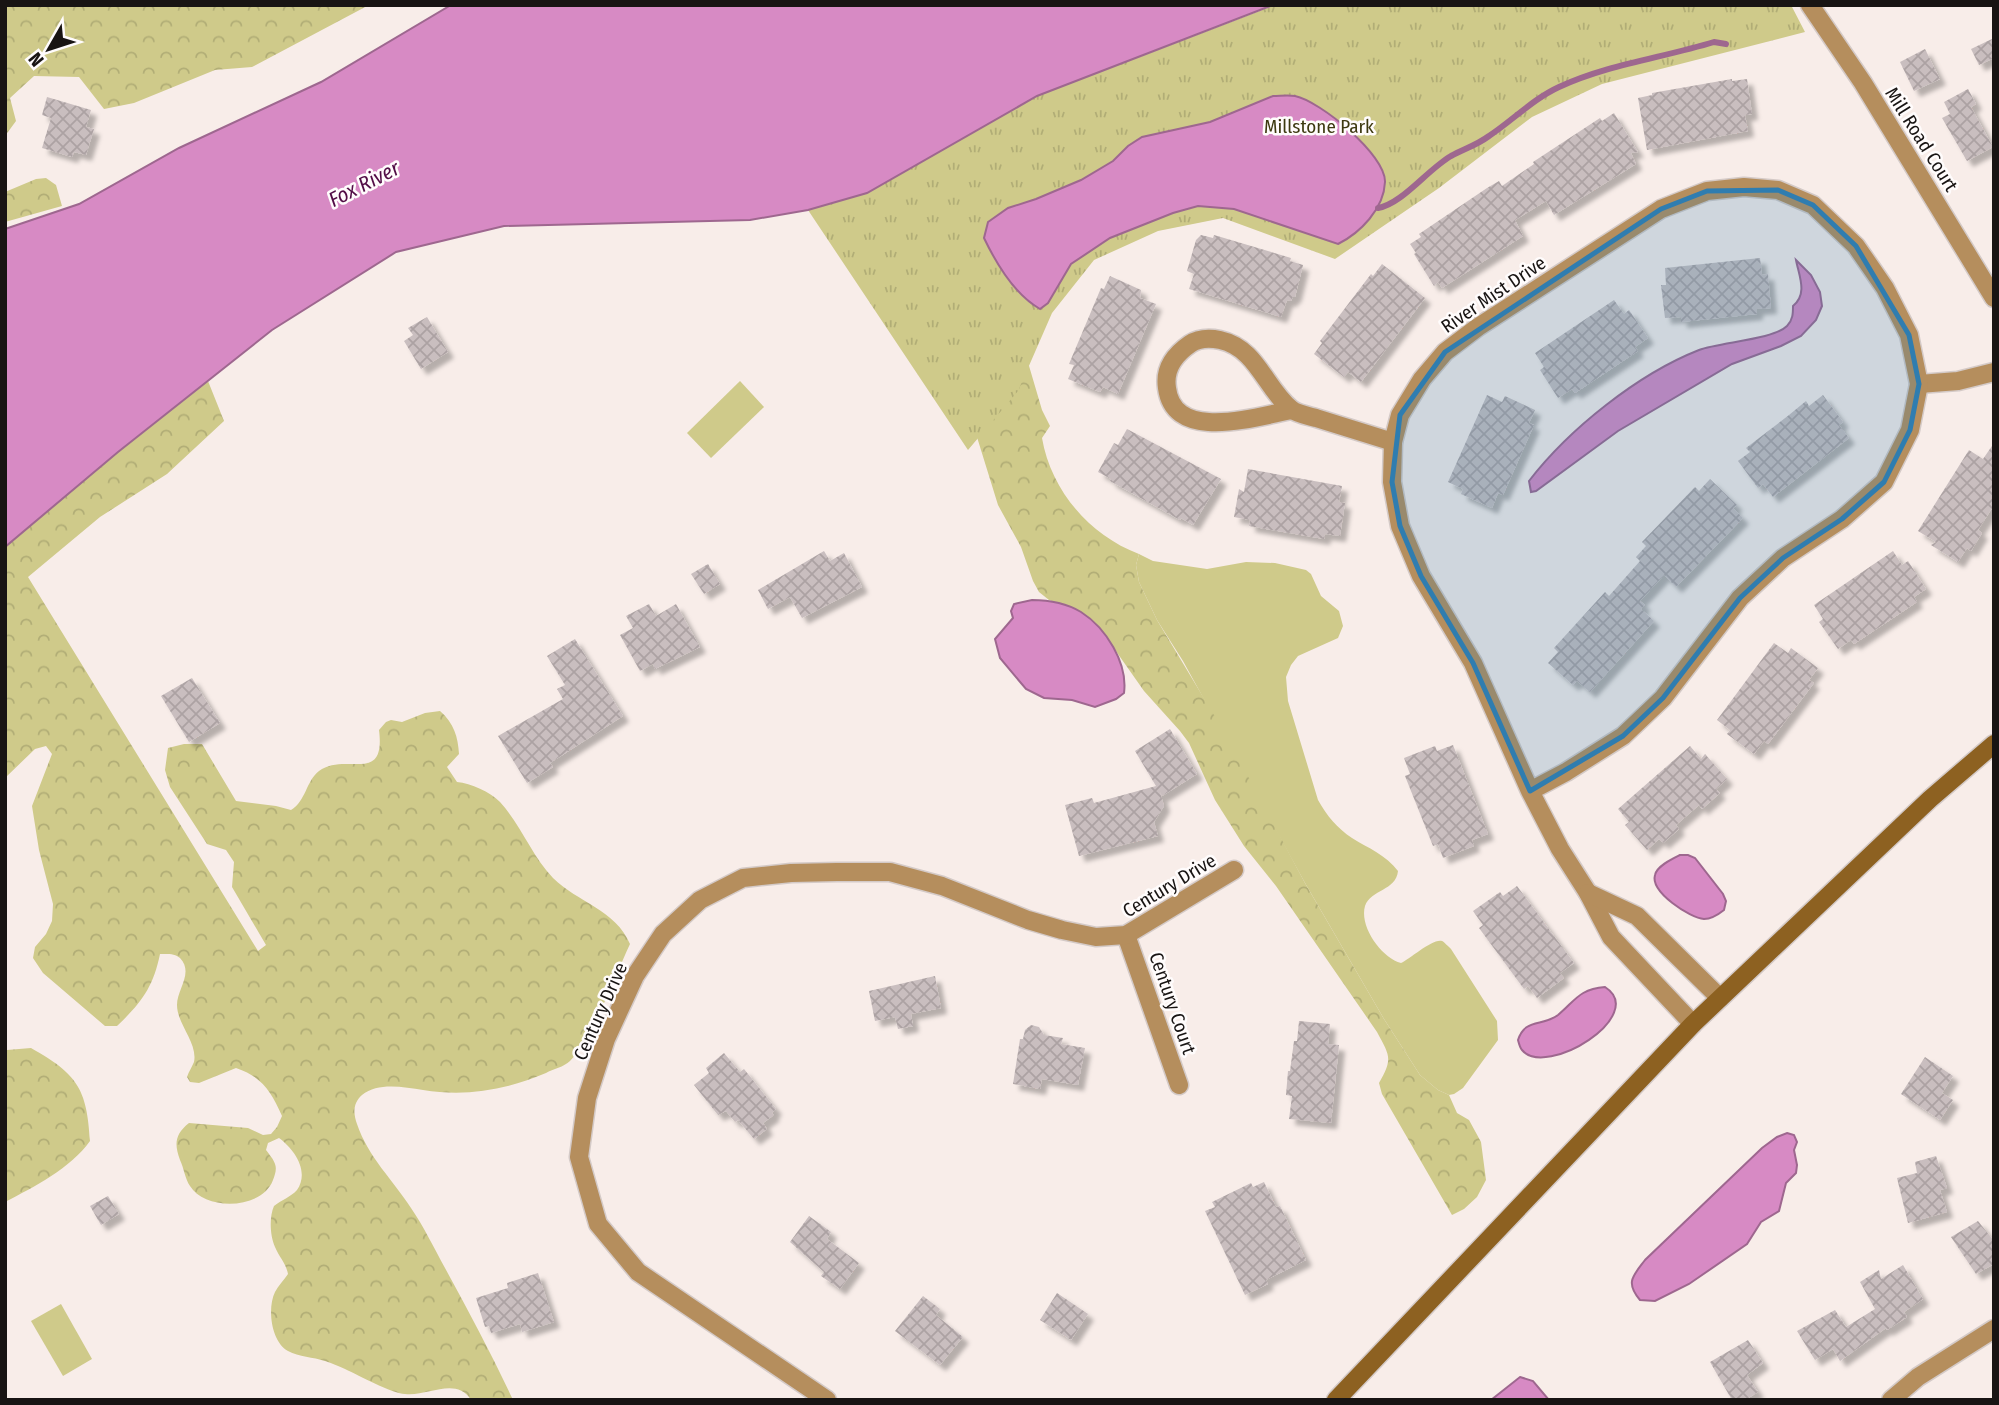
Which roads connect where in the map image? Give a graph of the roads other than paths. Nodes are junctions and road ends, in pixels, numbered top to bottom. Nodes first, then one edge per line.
1 (1811, 5) edge
2 (1994, 298) edge
3 (1994, 372) edge
4 (1919, 384) junction
5 (1292, 410) junction
6 (1392, 442) junction
7 (1994, 744) edge
8 (1530, 791) junction
9 (1234, 870) dead end
10 (1588, 892) junction
11 (1126, 935) junction
12 (1720, 998) junction
13 (1693, 1024) junction
14 (1179, 1085) dead end
15 (1994, 1329) edge
16 (827, 1400) edge
17 (1336, 1400) edge
18 (1891, 1400) edge

1 - 2 street, Mill Road Court
3 - 4 street
4 - 6 street, River Mist Drive
4 - 8 street, River Mist Drive
5 - 5 street
5 - 6 street
6 - 8 street, River Mist Drive
7 - 12 main road
8 - 10 street, River Mist Drive
9 - 11 street, Century Drive
10 - 12 street
10 - 13 street, River Mist Drive
11 - 14 street, Century Court
11 - 16 street, Century Drive
12 - 13 main road
13 - 17 main road
15 - 18 street

